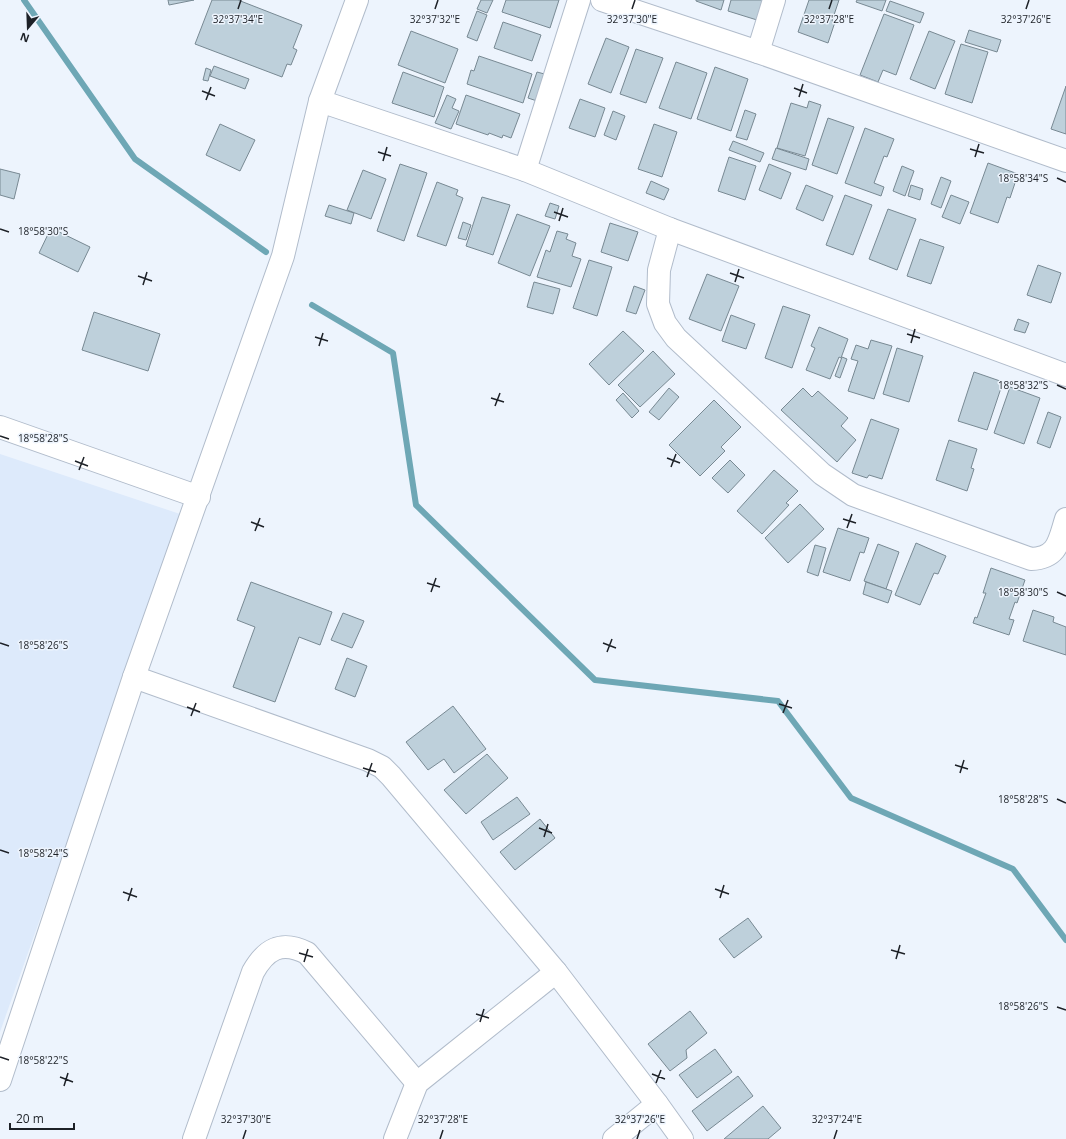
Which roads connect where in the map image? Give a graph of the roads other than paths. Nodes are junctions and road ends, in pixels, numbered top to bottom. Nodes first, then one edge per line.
1 (357, 0) edge
2 (579, 0) edge
3 (602, 0) edge
4 (774, 0) edge
5 (758, 52) junction
6 (320, 101) junction
7 (1066, 161) edge
8 (525, 170) junction
9 (670, 229) junction
10 (1066, 375) edge
11 (0, 427) edge
12 (198, 497) junction
13 (1066, 519) edge
14 (134, 677) junction
15 (556, 972) junction
16 (0, 1080) edge
17 (417, 1083) junction
18 (657, 1104) junction
19 (194, 1139) edge
20 (395, 1139) edge
21 (614, 1139) edge
22 (682, 1139) edge

1 - 6 street
2 - 8 street
3 - 5 street
4 - 5 street
5 - 7 street
6 - 8 street
6 - 12 street
8 - 9 street
9 - 10 street
9 - 13 street
11 - 12 street
12 - 14 street
14 - 15 street
14 - 16 street
15 - 17 street
15 - 18 street
17 - 19 street
17 - 20 street
18 - 21 street
18 - 22 street

